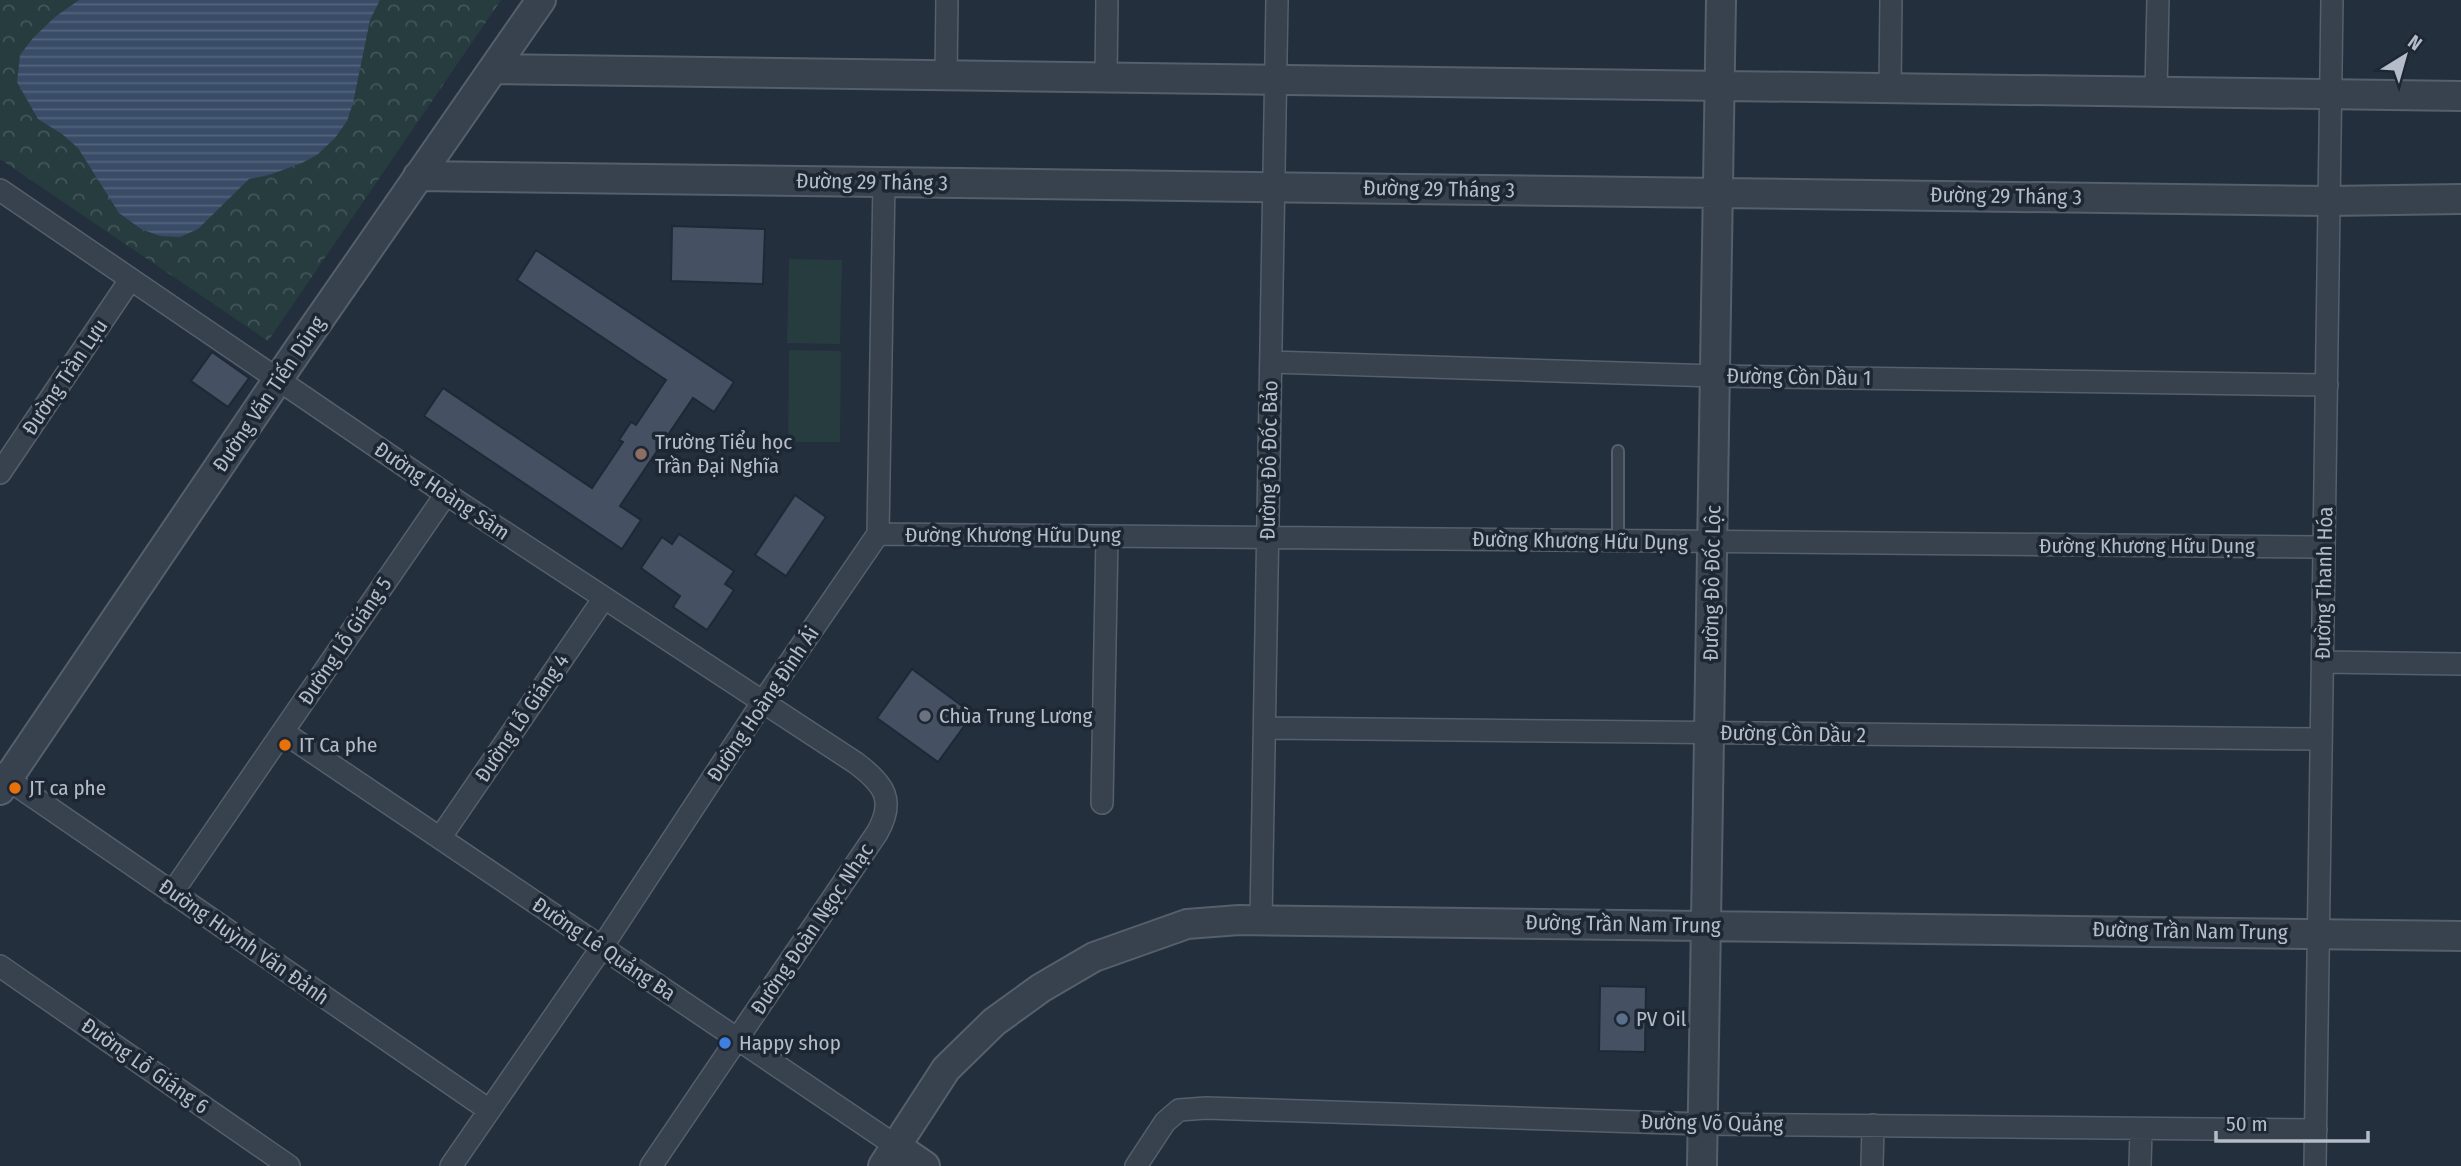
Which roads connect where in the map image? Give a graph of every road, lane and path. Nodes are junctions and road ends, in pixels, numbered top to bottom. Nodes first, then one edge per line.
1 (541, 0) edge
2 (947, 0) edge
3 (1108, 0) edge
4 (1277, 0) edge
5 (1721, 0) edge
6 (1891, 0) edge
7 (2158, 0) edge
8 (2332, 0) edge
9 (495, 69) junction
10 (946, 75) junction
11 (1106, 77) junction
12 (1276, 80) junction
13 (1721, 85) junction
14 (1890, 88) junction
15 (2156, 91) junction
16 (2330, 94) junction
17 (2461, 96) edge
18 (418, 176) junction
19 (884, 182) junction
20 (1274, 187) junction
21 (0, 190) edge
22 (1719, 192) junction
23 (2461, 199) edge
24 (2329, 201) junction
25 (130, 280) junction
26 (1271, 362) junction
27 (1716, 376) junction
28 (278, 380) junction
29 (2327, 385) junction
30 (1618, 451) dead end
31 (0, 473) edge
32 (446, 494) junction
33 (878, 534) junction
34 (1107, 536) junction
35 (1268, 536) junction
36 (1618, 540) junction
37 (1713, 543) junction
38 (2325, 547) junction
39 (604, 598) junction
40 (2323, 662) junction
41 (2461, 664) edge
42 (762, 703) junction
43 (1265, 727) junction
44 (283, 732) junction
45 (1710, 733) junction
46 (2321, 739) junction
47 (3, 781) edge
48 (884, 791) joint
49 (1102, 803) dead end
50 (440, 838) junction
51 (173, 893) junction
52 (1261, 920) junction
53 (1706, 925) junction
54 (2318, 932) junction
55 (2461, 936) edge
56 (602, 947) junction
57 (0, 966) edge
58 (738, 1039) junction
59 (489, 1111) junction
60 (1702, 1124) junction
61 (1873, 1125) junction
62 (2141, 1129) junction
63 (2316, 1130) junction
64 (889, 1156) edge
65 (289, 1166) edge
66 (451, 1166) edge
67 (651, 1166) edge
68 (926, 1166) edge
69 (1136, 1166) edge
70 (1702, 1166) edge
71 (1872, 1166) edge
72 (2140, 1166) edge
73 (2315, 1166) edge

1 - 9 street, Đường Văn Tiến Dũng
2 - 10 street
3 - 11 street
4 - 12 street, Đường Đô Đốc Bảo
5 - 13 street, Đường Đô Đốc Lộc
6 - 14 street
7 - 15 street
8 - 16 street, Đường Thanh Hóa
9 - 10 street
9 - 18 street, Đường Văn Tiến Dũng
10 - 11 street
11 - 12 street
12 - 13 street
12 - 20 street, Đường Đô Đốc Bảo
13 - 14 street
13 - 22 street, Đường Đô Đốc Lộc
14 - 15 street
15 - 16 street
16 - 17 street
16 - 24 street, Đường Thanh Hóa
18 - 19 street, Đường 29 Tháng 3
18 - 28 street, Đường Văn Tiến Dũng
19 - 20 street, Đường 29 Tháng 3
19 - 33 street
20 - 22 street, Đường 29 Tháng 3
20 - 26 street, Đường Đô Đốc Bảo
21 - 25 street, Đường Hoàng Sâm
22 - 24 street, Đường 29 Tháng 3
22 - 27 street, Đường Đô Đốc Lộc
23 - 24 street, Đường 29 Tháng 3
24 - 29 street, Đường Thanh Hóa
25 - 28 street, Đường Hoàng Sâm
25 - 31 street, Đường Trần Lựu
26 - 27 street, Đường Cồn Dầu 1
26 - 35 street, Đường Đô Đốc Bảo
27 - 29 street, Đường Cồn Dầu 1
27 - 37 street, Đường Đô Đốc Lộc
28 - 32 street, Đường Hoàng Sâm
28 - 47 street, Đường Văn Tiến Dũng
29 - 38 street, Đường Thanh Hóa
30 - 36 lane
32 - 39 street, Đường Hoàng Sâm
32 - 44 street, Đường Lỗ Giáng 5
33 - 34 street, Đường Khương Hữu Dụng
33 - 42 street, Đường Hoàng Đình Ái
34 - 35 street, Đường Khương Hữu Dụng
34 - 49 street
35 - 36 street, Đường Khương Hữu Dụng
35 - 43 street, Đường Đô Đốc Bảo
36 - 37 street, Đường Khương Hữu Dụng
37 - 38 street, Đường Khương Hữu Dụng
37 - 45 street, Đường Đô Đốc Lộc
38 - 40 street, Đường Thanh Hóa
39 - 42 street, Đường Hoàng Sâm
39 - 50 street, Đường Lỗ Giáng 4
40 - 41 street
40 - 46 street, Đường Thanh Hóa
42 - 48 street, Đường Hoàng Sâm
42 - 56 street, Đường Hoàng Đình Ái
43 - 45 street, Đường Cồn Dầu 2
43 - 52 street, Đường Đô Đốc Bảo
44 - 50 street, Đường Lê Quảng Ba
44 - 51 street, Đường Lỗ Giáng 5
45 - 46 street, Đường Cồn Dầu 2
45 - 53 street, Đường Đô Đốc Lộc
46 - 54 street, Đường Thanh Hóa
47 - 51 street, Đường Huỳnh Văn Đảnh
48 - 58 street, Đường Đoàn Ngọc Nhạc
50 - 56 street, Đường Lê Quảng Ba
51 - 59 street, Đường Huỳnh Văn Đảnh
52 - 53 street, Đường Trần Nam Trung
52 - 64 street, Đường Trần Nam Trung
53 - 54 street, Đường Trần Nam Trung
53 - 60 street, Đường Đô Đốc Lộc
54 - 55 street, Đường Trần Nam Trung
54 - 63 street, Đường Thanh Hóa
56 - 58 street, Đường Lê Quảng Ba
56 - 59 street, Đường Hoàng Đình Ái
57 - 65 street, Đường Lỗ Giáng 6
58 - 64 street, Đường Lê Quảng Ba
58 - 67 street, Đường Đoàn Ngọc Nhạc
59 - 66 street, Đường Hoàng Đình Ái
60 - 61 street, Đường Võ Quảng
60 - 69 street, Đường Võ Quảng
60 - 70 street, Đường Đô Đốc Lộc
61 - 62 street, Đường Võ Quảng
61 - 71 street
62 - 63 street, Đường Võ Quảng
62 - 72 street
63 - 73 street, Đường Thanh Hóa
64 - 68 street, Đường Lê Quảng Ba

